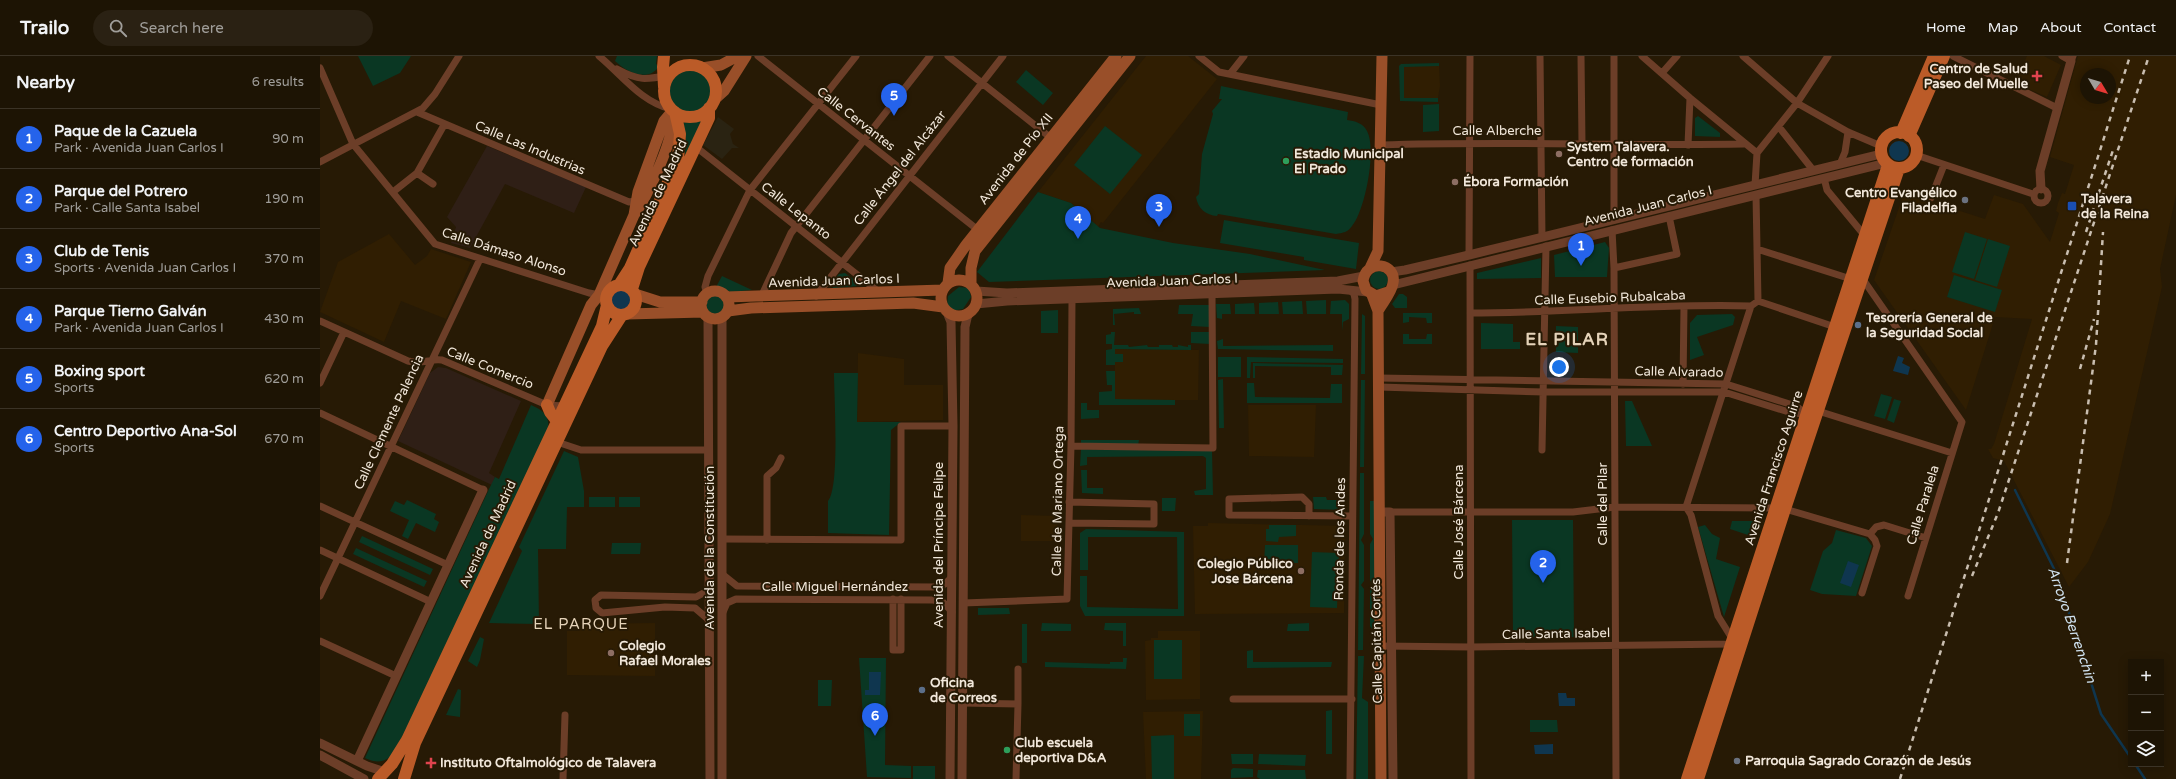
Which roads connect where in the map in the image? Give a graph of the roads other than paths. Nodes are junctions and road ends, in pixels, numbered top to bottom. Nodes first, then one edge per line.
1 (459, 56) edge
2 (598, 56) edge
3 (681, 56) edge
4 (738, 56) edge
5 (746, 56) edge
6 (758, 56) edge
7 (856, 56) edge
8 (930, 56) edge
9 (948, 56) edge
10 (1004, 56) edge
11 (1116, 56) edge
12 (1130, 56) edge
13 (1199, 56) edge
14 (1244, 56) edge
15 (1382, 56) edge
16 (1470, 56) edge
17 (1540, 56) edge
18 (1581, 56) edge
19 (1614, 56) edge
20 (1642, 56) edge
21 (1677, 56) edge
22 (1743, 56) edge
23 (1828, 56) edge
24 (1934, 56) edge
25 (1944, 56) edge
26 (1953, 56) edge
27 (2062, 56) edge
28 (2072, 58) edge
29 (610, 65) junction
30 (689, 65) junction
31 (320, 68) edge
32 (702, 68) junction
33 (662, 71) edge
34 (1662, 73) junction
35 (1230, 74) junction
36 (982, 83) junction
37 (1690, 98) junction
38 (1797, 102) junction
39 (711, 104) junction
40 (818, 104) junction
41 (1381, 105) junction
42 (2057, 108) junction
43 (672, 111) junction
44 (417, 112) junction
45 (444, 124) junction
46 (1779, 127) junction
47 (1848, 132) junction
48 (1905, 134) junction
49 (1051, 138) junction
50 (863, 139) junction
51 (1468, 142) junction
52 (1540, 142) junction
53 (1582, 143) junction
54 (353, 144) junction
55 (1381, 144) junction
56 (1744, 144) junction
57 (1614, 145) junction
58 (1688, 145) junction
59 (696, 147) junction
60 (1757, 153) junction
61 (1916, 155) junction
62 (1887, 159) junction
63 (320, 162) edge
64 (1840, 164) junction
65 (1944, 165) junction
66 (1813, 170) junction
67 (417, 173) junction
68 (909, 176) junction
69 (1824, 178) junction
70 (432, 184) dead end
71 (1755, 185) junction
72 (750, 190) junction
73 (2037, 191) joint
74 (393, 192) junction
75 (1756, 195) junction
76 (1931, 198) dead end
77 (635, 201) junction
78 (634, 215) junction
79 (1669, 216) junction
80 (1614, 219) junction
81 (796, 226) junction
82 (978, 230) junction
83 (1612, 230) junction
84 (1865, 236) junction
85 (1542, 237) junction
86 (1546, 246) junction
87 (1757, 249) junction
88 (1378, 251) junction
89 (1469, 255) junction
90 (480, 259) junction
91 (841, 262) junction
92 (1470, 265) junction
93 (1614, 268) junction
94 (1388, 269) junction
95 (1367, 272) junction
96 (1856, 278) junction
97 (619, 285) junction
98 (946, 287) junction
99 (973, 288) junction
100 (1390, 289) junction
101 (1350, 290) junction
102 (634, 292) junction
103 (1367, 293) junction
104 (881, 294) junction
105 (1212, 294) junction
106 (816, 296) junction
107 (726, 297) junction
108 (761, 297) junction
109 (604, 299) junction
110 (1072, 299) junction
111 (1355, 299) junction
112 (1758, 301) junction
113 (976, 304) junction
114 (1684, 306) junction
115 (1752, 306) junction
116 (705, 307) junction
117 (945, 309) junction
118 (1614, 309) junction
119 (1378, 311) junction
120 (1546, 312) junction
121 (1470, 313) junction
122 (725, 314) junction
123 (968, 314) junction
124 (625, 315) junction
125 (320, 321) edge
126 (1835, 327) junction
127 (344, 332) junction
128 (430, 361) junction
129 (1470, 381) junction
130 (320, 382) edge
131 (1545, 382) junction
132 (1379, 383) junction
133 (1615, 383) junction
134 (1683, 384) junction
135 (1726, 384) junction
136 (1470, 390) junction
137 (1544, 392) junction
138 (1724, 392) junction
139 (1615, 393) junction
140 (547, 405) junction
141 (564, 406) junction
142 (1812, 412) junction
143 (320, 414) edge
144 (557, 421) junction
145 (953, 426) junction
146 (557, 442) junction
147 (390, 446) junction
148 (1071, 446) junction
149 (709, 450) junction
150 (1542, 450) dead end
151 (1952, 453) junction
152 (781, 458) dead end
153 (483, 490) joint
154 (1069, 502) junction
155 (320, 506) edge
156 (1615, 507) junction
157 (1686, 507) junction
158 (1781, 508) junction
159 (1470, 511) junction
160 (1385, 512) junction
161 (1310, 516) junction
162 (1352, 516) junction
163 (355, 522) junction
164 (1069, 523) junction
165 (1870, 534) junction
166 (1926, 538) junction
167 (722, 539) junction
168 (767, 540) junction
169 (320, 550) edge
170 (338, 558) junction
171 (448, 565) junction
172 (722, 574) junction
173 (952, 578) junction
174 (709, 590) junction
175 (1862, 593) dead end
176 (320, 596) edge
177 (1908, 596) dead end
178 (897, 599) junction
179 (431, 602) junction
180 (963, 603) junction
181 (952, 612) junction
182 (723, 614) junction
183 (709, 620) junction
184 (320, 641) edge
185 (1732, 642) junction
186 (1616, 645) junction
187 (1386, 646) junction
188 (1471, 647) junction
189 (1018, 669) dead end
190 (396, 676) junction
191 (1233, 699) dead end
192 (1352, 699) junction
193 (963, 703) junction
194 (1018, 704) junction
195 (565, 714) dead end
196 (320, 743) edge
197 (320, 755) edge
198 (357, 761) junction
199 (383, 774) edge
200 (364, 779) edge
201 (404, 779) edge
202 (563, 779) edge
203 (710, 779) edge
204 (722, 779) edge
205 (950, 779) edge
206 (962, 779) edge
207 (1016, 779) edge
208 (1350, 779) edge
209 (1381, 779) edge
210 (1393, 779) edge
211 (1471, 779) edge
212 (1616, 779) edge
213 (1687, 779) edge
214 (1698, 779) edge

1 - 44 street
2 - 29 street
3 - 30 main road
4 - 32 main road
5 - 39 main road
6 - 40 street, Calle Cervantes
7 - 40 street
8 - 50 street
9 - 36 street
10 - 36 street, Calle Ángel del Alcázar
11 - 49 main road, Avenida de Pío XII
12 - 99 main road, Avenida de Pío XII
13 - 35 street
14 - 35 street
15 - 41 main road
16 - 51 street
17 - 52 street
18 - 53 street
19 - 57 street
20 - 34 street
21 - 34 street
22 - 38 street
23 - 38 street
24 - 48 main road
25 - 48 main road
26 - 42 street
27 - 28 street
28 - 42 street
29 - 33 street
29 - 43 street
30 - 32 main road
30 - 33 main road
31 - 54 street, Calle Dámaso Alonso
32 - 39 main road
33 - 43 main road
34 - 37 street
35 - 41 street
36 - 49 street
36 - 68 street, Calle Ángel del Alcázar
37 - 56 street
37 - 58 street
38 - 46 street
38 - 47 street
39 - 43 main road
39 - 59 main road, Avenida de Madrid
40 - 50 street, Calle Cervantes
40 - 72 street
41 - 55 main road
42 - 73 street
43 - 77 main road, Avenida de Madrid
43 - 78 main road, Avenida de Madrid
43 - 97 main road, Avenida de Madrid
44 - 45 street, Calle Las Industrias
44 - 54 street
45 - 67 street
45 - 77 street, Calle Las Industrias
46 - 60 street
46 - 66 street
47 - 62 street
47 - 64 street
48 - 61 main road
48 - 62 main road
49 - 82 main road, Avenida de Pío XII
50 - 68 street, Calle Cervantes
50 - 81 street
51 - 52 street, Calle Alberche
51 - 55 street, Calle Alberche
51 - 89 street
52 - 53 street, Calle Alberche
52 - 85 street
53 - 57 street, Calle Alberche
54 - 63 street
54 - 74 street, Calle Dámaso Alonso
55 - 88 main road
56 - 58 street, Calle Alberche
56 - 60 street
57 - 58 street, Calle Alberche
57 - 80 street
59 - 72 street, Calle Lepanto
59 - 102 main road, Avenida de Madrid
60 - 71 street
61 - 62 main road
61 - 65 street
62 - 64 street, Avenida Juan Carlos I
62 - 69 street, Avenida Juan Carlos I
62 - 84 main road, Avenida Francisco Aguirre
62 - 96 main road, Avenida Francisco Aguirre
64 - 66 street, Avenida Juan Carlos I
65 - 73 street
65 - 76 street
66 - 71 street, Avenida Juan Carlos I
67 - 70 street
67 - 74 street
68 - 82 street, Calle Cervantes
68 - 91 street, Calle Ángel del Alcázar
69 - 75 street, Avenida Juan Carlos I
69 - 84 street
71 - 80 street, Avenida Juan Carlos I
72 - 81 street, Calle Lepanto
72 - 116 street
74 - 90 street, Calle Dámaso Alonso
75 - 79 street, Avenida Juan Carlos I
75 - 87 street
77 - 78 main road, Avenida de Madrid
78 - 109 main road, Avenida de Madrid
79 - 83 street, Avenida Juan Carlos I
79 - 93 street
80 - 85 street, Avenida Juan Carlos I
81 - 91 street, Calle Lepanto
81 - 108 street
82 - 98 main road, Avenida de Pío XII
83 - 86 street, Avenida Juan Carlos I
83 - 93 street, Calle del Pilar
84 - 96 main road, Avenida Francisco Aguirre
85 - 89 street, Avenida Juan Carlos I
86 - 92 street, Avenida Juan Carlos I
86 - 120 street
87 - 96 street
87 - 112 street
88 - 94 main road
88 - 95 main road
89 - 94 street, Avenida Juan Carlos I
90 - 109 street, Calle Dámaso Alonso
90 - 128 street, Calle Clemente Palencia
91 - 104 street, Calle Lepanto
91 - 106 street, Calle Ángel del Alcázar
92 - 100 street, Avenida Juan Carlos I
92 - 121 street, Calle José Bárcena
93 - 118 street, Calle del Pilar
94 - 95 main road
94 - 100 main road
95 - 99 street, Avenida Juan Carlos I
95 - 103 main road, Calle Capitán Cortés
96 - 126 main road, Avenida Francisco Aguirre
96 - 142 main road, Avenida Francisco Aguirre
96 - 151 street, Calle Paralela
97 - 102 main road
97 - 109 main road
98 - 99 main road
98 - 104 main road, Avenida Juan Carlos I
98 - 117 main road
99 - 113 main road
100 - 103 main road
100 - 119 main road, Calle Capitán Cortés
101 - 103 street, Avenida Juan Carlos I
101 - 105 street, Avenida Juan Carlos I
101 - 111 street, Ronda de los Andes
102 - 116 main road, Avenida Juan Carlos I
102 - 124 main road
103 - 111 street
103 - 119 main road, Calle Capitán Cortés
104 - 106 main road, Avenida Juan Carlos I
105 - 110 street, Avenida Juan Carlos I
105 - 148 street
106 - 108 main road, Avenida Juan Carlos I
107 - 108 main road, Avenida Juan Carlos I
107 - 116 main road, Avenida Juan Carlos I
107 - 122 main road
109 - 124 main road
109 - 140 main road, Avenida de Madrid
109 - 141 main road, Avenida de Madrid
110 - 113 street, Avenida Juan Carlos I
110 - 148 street, Calle de Mariano Ortega
111 - 162 street, Ronda de los Andes
112 - 115 street
112 - 126 street
113 - 123 main road
114 - 115 street, Calle Eusebio Rubalcaba
114 - 118 street, Calle Eusebio Rubalcaba
114 - 134 street
115 - 135 street
116 - 122 main road, Avenida Juan Carlos I
116 - 124 main road, Avenida Juan Carlos I
116 - 149 street, Avenida de la Constitución
117 - 122 main road, Avenida Juan Carlos I
117 - 123 main road
117 - 145 street, Avenida del Príncipe Felipe
118 - 120 street, Calle Eusebio Rubalcaba
118 - 133 street, Calle del Pilar
119 - 132 main road, Calle Capitán Cortés
120 - 121 street, Calle Eusebio Rubalcaba
120 - 131 street
121 - 129 street, Calle José Bárcena
122 - 167 street, Avenida de la Constitución
123 - 180 street, Avenida del Príncipe Felipe
124 - 146 main road, Avenida de Madrid
125 - 127 street, Calle Comercio
126 - 142 main road, Avenida Francisco Aguirre
127 - 128 street, Calle Comercio
127 - 130 street
128 - 140 street, Calle Comercio
128 - 147 street, Calle Clemente Palencia
129 - 131 street, Calle Alvarado
129 - 132 street, Calle Alvarado
129 - 136 street, Calle José Bárcena
131 - 133 street, Calle Alvarado
131 - 137 street
132 - 136 street, Calle Alvarado
132 - 160 main road, Calle Capitán Cortés
133 - 134 street, Calle Alvarado
133 - 139 street, Calle del Pilar
134 - 135 street, Calle Alvarado
135 - 138 street
135 - 142 street, Calle Alvarado
136 - 137 street, Calle Alvarado
136 - 159 street, Calle José Bárcena
137 - 139 street, Calle Alvarado
137 - 150 street
138 - 139 street, Calle Alvarado
138 - 142 street, Calle Alvarado
138 - 157 street
139 - 156 street, Calle del Pilar
140 - 141 street, Calle Comercio
140 - 144 main road
141 - 144 main road, Avenida de Madrid
142 - 151 street, Calle Alvarado
142 - 158 main road, Avenida Francisco Aguirre
143 - 147 street
144 - 199 main road, Avenida de Madrid
145 - 168 street
145 - 173 street, Avenida del Príncipe Felipe
146 - 149 street
146 - 201 main road, Avenida de Madrid
147 - 153 street
147 - 163 street, Calle Clemente Palencia
148 - 154 street, Calle de Mariano Ortega
149 - 174 street, Avenida de la Constitución
151 - 166 street, Calle Paralela
152 - 168 street
153 - 171 street, Avenida de Madrid
154 - 164 street, Calle de Mariano Ortega
154 - 164 street
155 - 163 street
156 - 157 street
156 - 159 street
156 - 186 street, Calle del Pilar
157 - 158 street
157 - 185 street
158 - 165 street
158 - 185 main road, Avenida Francisco Aguirre
158 - 214 main road, Avenida Francisco Aguirre
159 - 160 street
159 - 188 street, Calle José Bárcena
160 - 187 main road, Calle Capitán Cortés
161 - 161 street
161 - 162 street
162 - 192 street, Ronda de los Andes
163 - 170 street, Calle Clemente Palencia
163 - 171 street
164 - 180 street, Calle de Mariano Ortega
165 - 166 street
165 - 175 street
166 - 177 street, Calle Paralela
167 - 168 street
167 - 172 street, Avenida de la Constitución
169 - 170 street
170 - 176 street, Calle Clemente Palencia
170 - 179 street
171 - 179 street, Avenida de Madrid
172 - 173 street, Calle Miguel Hernández
172 - 182 street, Avenida de la Constitución
173 - 181 street, Avenida del Príncipe Felipe
174 - 183 street, Avenida de la Constitución
174 - 183 street
178 - 178 street
178 - 181 street, Calle Miguel Hernández
178 - 182 street, Calle Miguel Hernández
179 - 190 street, Avenida de Madrid
180 - 193 street, Avenida del Príncipe Felipe
181 - 205 street, Avenida del Príncipe Felipe
182 - 204 street, Avenida de la Constitución
183 - 203 street, Avenida de la Constitución
184 - 190 street
185 - 186 street, Calle Santa Isabel
185 - 213 main road, Avenida Francisco Aguirre
186 - 188 street, Calle Santa Isabel
186 - 212 street, Calle del Pilar
187 - 188 street, Calle Santa Isabel
187 - 209 main road, Calle Capitán Cortés
187 - 210 street, Calle Capitán Cortés
188 - 211 street, Calle José Bárcena
189 - 194 street
190 - 198 street, Avenida de Madrid
191 - 192 street
192 - 208 street, Ronda de los Andes
193 - 194 street
193 - 206 street, Avenida del Príncipe Felipe
194 - 207 street
195 - 202 street
196 - 198 street
197 - 200 street
198 - 199 street
199 - 201 main road, Avenida de Madrid

